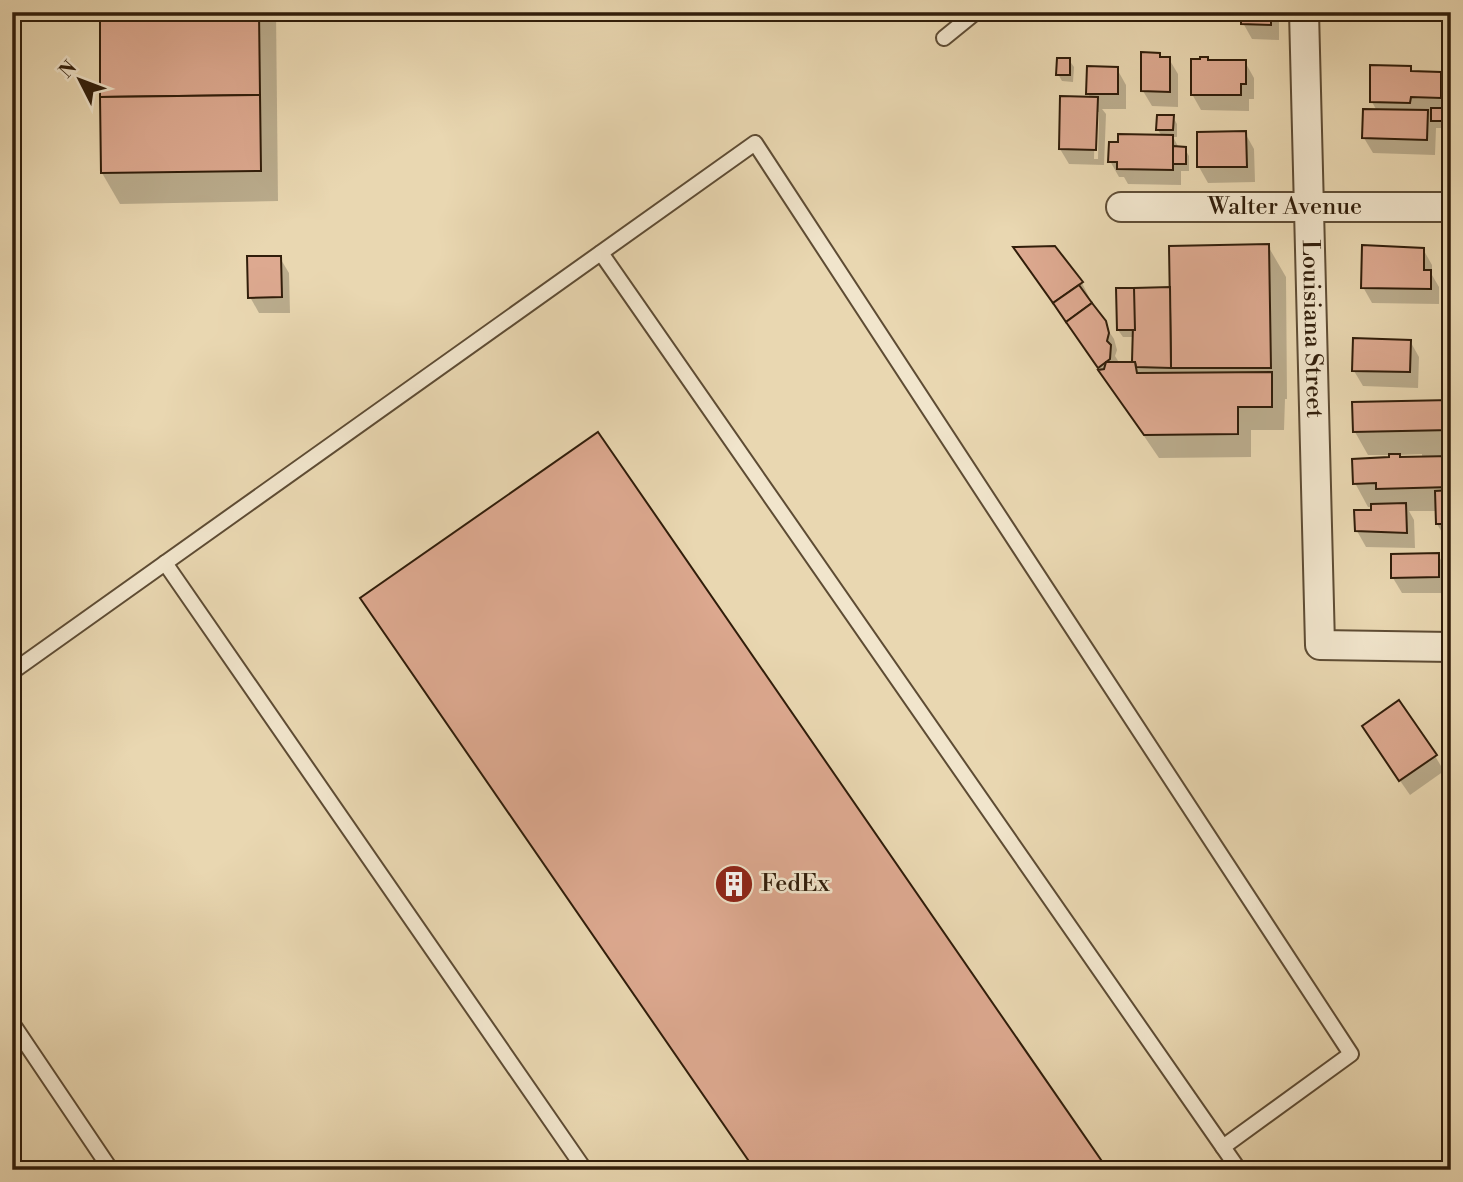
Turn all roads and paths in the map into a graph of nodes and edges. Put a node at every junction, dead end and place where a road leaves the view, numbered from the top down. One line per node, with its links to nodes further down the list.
1 (975, 12): 3 (lane)
2 (1304, 12): 6 (street, Louisiana Street)
3 (944, 38)
4 (1121, 207): 6 (street, Walter Avenue)
5 (1451, 207): 6 (street, Walter Avenue)
6 (1308, 208): 9 (street, Louisiana Street)
7 (601, 253): 8 (lane); 12 (lane); 12 (lane)
8 (165, 564): 10 (lane); 14 (lane)
9 (1451, 647)
10 (12, 672)
11 (12, 1023): 13 (lane)
12 (1223, 1147): 15 (lane)
13 (111, 1170)
14 (585, 1170)
15 (1239, 1170)

